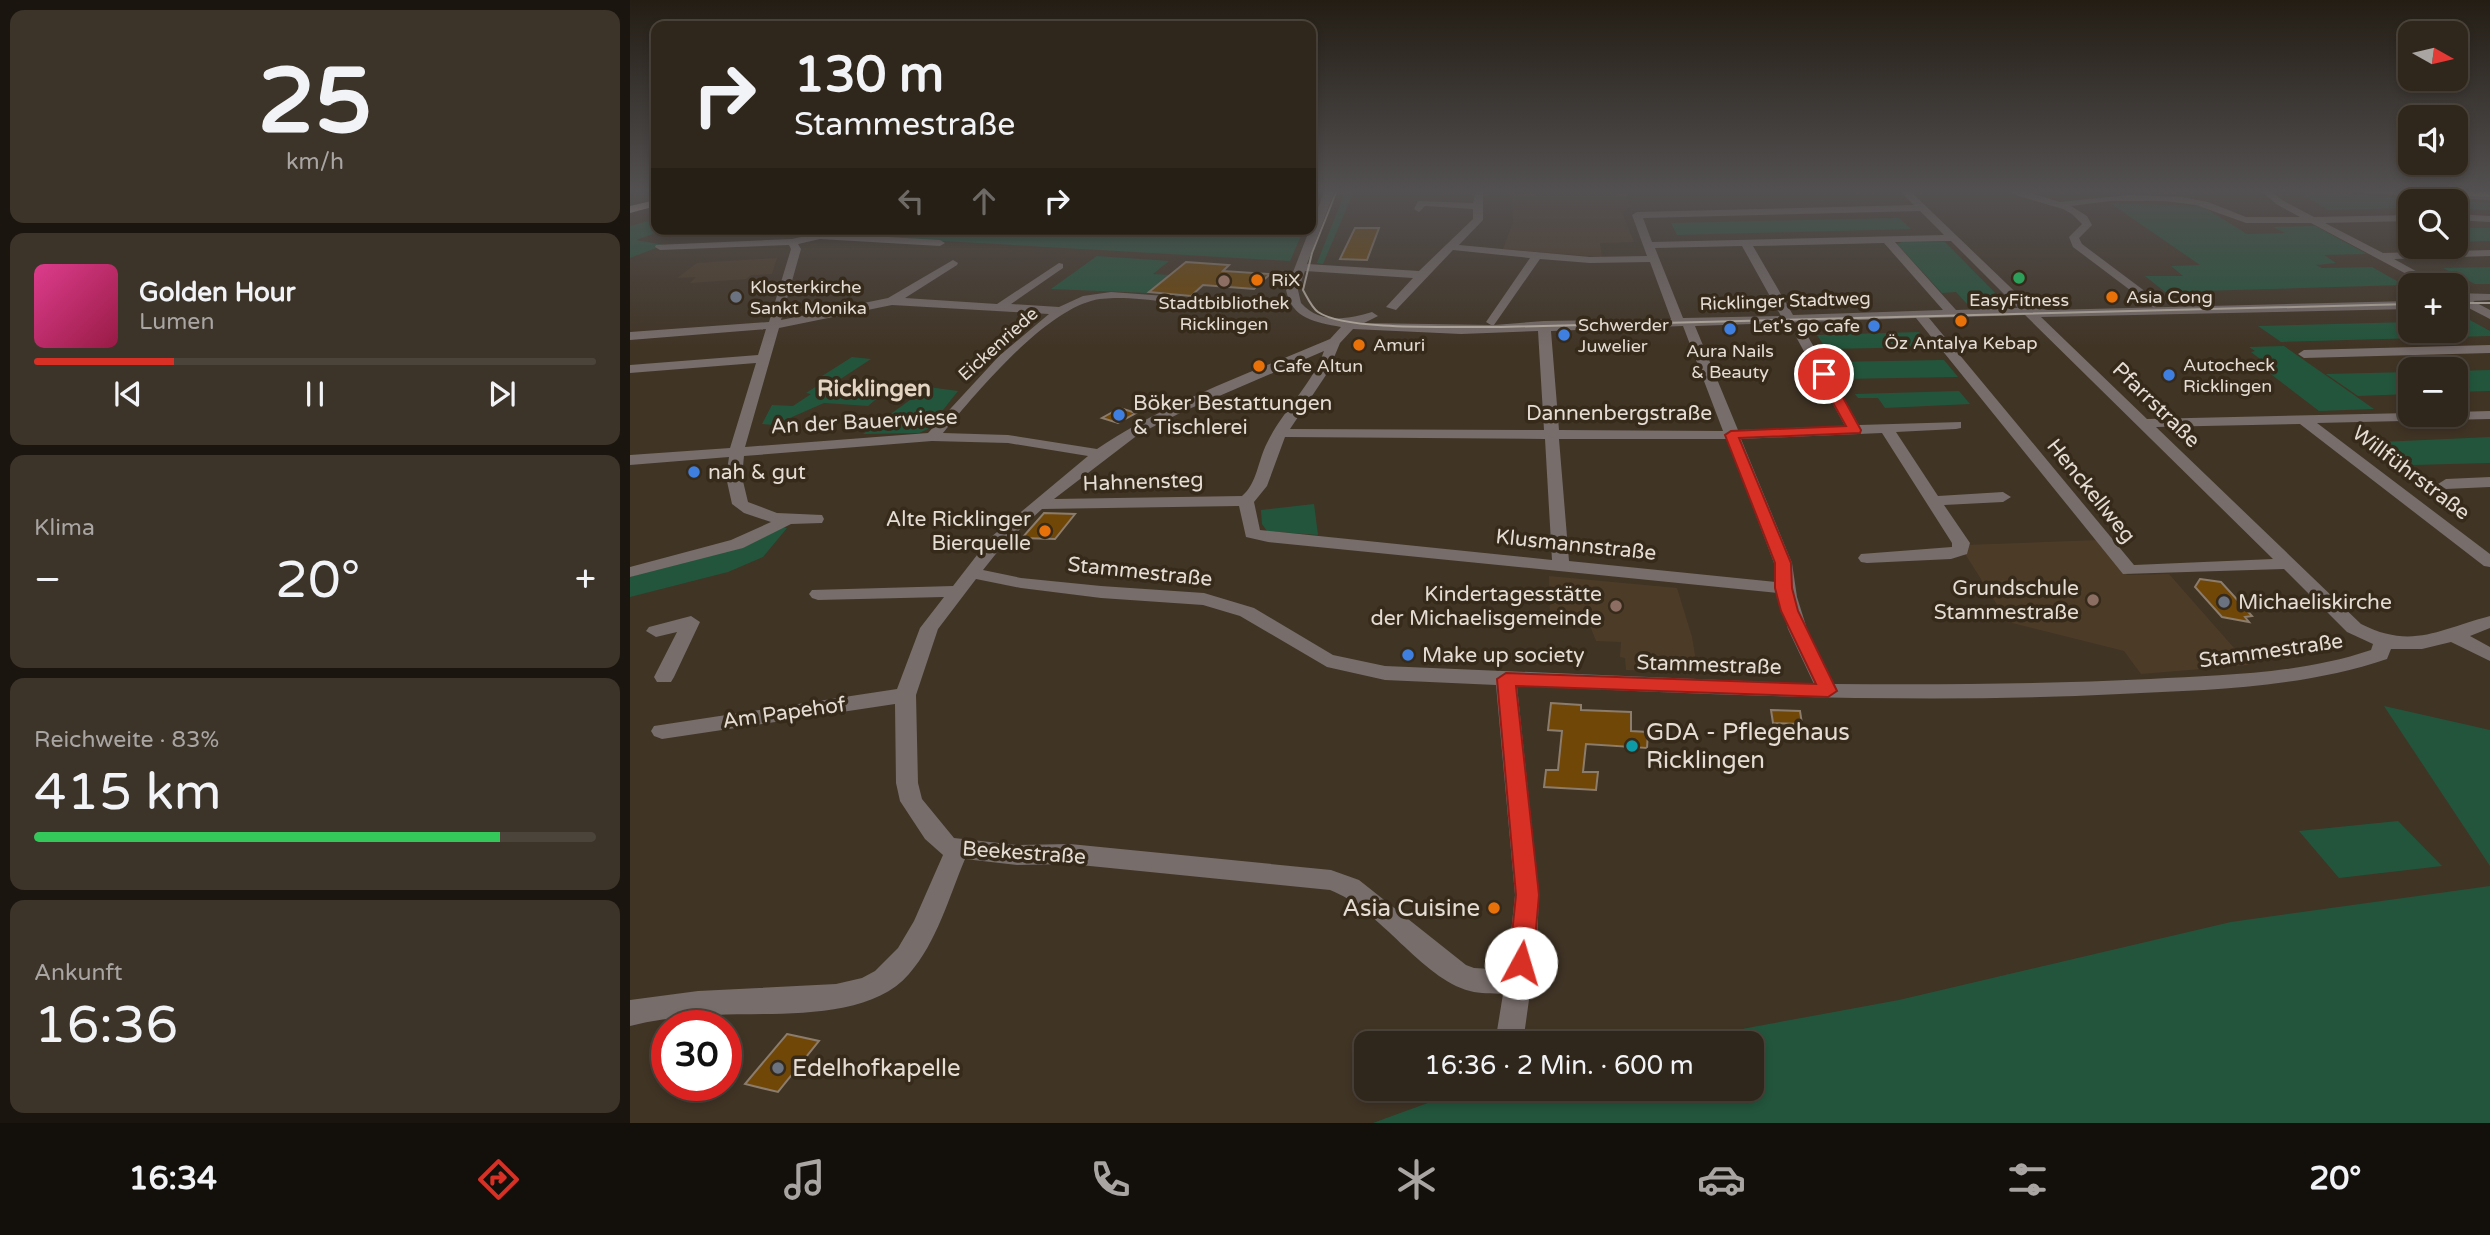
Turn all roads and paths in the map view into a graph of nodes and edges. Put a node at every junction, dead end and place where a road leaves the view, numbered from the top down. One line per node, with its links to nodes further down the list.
1 (781, 242): 14 (street)
2 (792, 242): 48 (street)
3 (930, 242): 11 (street)
4 (1309, 242): 22 (street)
5 (1456, 242): 15 (street)
6 (1774, 242): 12 (street)
7 (1889, 242): 40 (street)
8 (1958, 242): 38 (street, Pfarrstraße)
9 (2076, 242): 30 (street)
10 (2356, 242): 17 (street)
11 (940, 243)
12 (1746, 243): 13 (street); 44 (street)
13 (1649, 245): 19 (street)
14 (660, 247)
15 (1451, 247): 18 (street); 24 (street)
16 (2490, 253): 17 (street)
17 (2382, 256): 23 (street)
18 (1537, 257): 19 (street); 45 (street)
19 (1654, 259): 46 (street)
20 (953, 263): 28 (street)
21 (1059, 266): 36 (street)
22 (1299, 267): 24 (street); 37 (street)
23 (2413, 273)
24 (1422, 275): 34 (street)
25 (2490, 297): 27 (street)
26 (2398, 299): 30 (street, Ricklinger Stadtweg)
27 (2468, 300)
28 (892, 301): 36 (street); 48 (street)
29 (2468, 302): 35 (street)
30 (2154, 304): 38 (street, Ricklinger Stadtweg)
31 (2398, 305): 38 (street, Ricklinger Stadtweg)
32 (2468, 305): 43 (street)
33 (1209, 306): 39 (street)
34 (1392, 306)
35 (2490, 306)
36 (1000, 307): 39 (street)
37 (1300, 310): 41 (street); 47 (street)
38 (2027, 311): 40 (street, Ricklinger Stadtweg); 59 (street, Pfarrstraße)
39 (1062, 312): 66 (street, Eickenriede)
40 (1953, 314): 42 (street, Ricklinger Stadtweg)
41 (1332, 315): 47 (street); 47 (street)
42 (1920, 315): 44 (street, Ricklinger Stadtweg); 80 (street, Henckellweg)
43 (2490, 315)
44 (1789, 319): 46 (street, Ricklinger Stadtweg)
45 (1492, 322): 47 (street, Ricklinger Stadtweg); 49 (street, Ricklinger Stadtweg)
46 (1682, 322): 49 (street, Ricklinger Stadtweg); 65 (street)
47 (1362, 323): 49 (street, Ricklinger Stadtweg); 52 (street, Beekestraße)
48 (774, 325): 51 (street); 55 (street)
49 (1544, 325): 64 (street)
50 (1801, 335): 62 (street)
51 (630, 336)
52 (1334, 342): 63 (street); 68 (street, Beekestraße)
53 (2490, 349): 54 (street)
54 (2304, 354)
55 (763, 359): 56 (street); 67 (street)
56 (630, 369)
57 (2490, 415): 58 (street)
58 (2305, 421): 59 (street); 79 (street, Willführstraße)
59 (2145, 423): 80 (street, Pfarrstraße)
60 (1956, 425): 61 (street, Dannenbergstraße)
61 (1886, 428): 62 (street, Dannenbergstraße); 74 (street)
62 (1855, 430): 65 (street, Dannenbergstraße)
63 (1281, 433): 64 (street, Dannenbergstraße); 73 (street)
64 (1551, 434): 65 (street, Dannenbergstraße); 81 (street)
65 (1731, 435): 84 (street)
66 (932, 437): 67 (street, An der Bauerwiese); 68 (street, An der Bauerwiese)
67 (737, 450): 69 (street, An der Bauerwiese); 77 (street)
68 (1100, 454): 75 (street, Beekestraße)
69 (630, 460)
70 (2490, 482): 71 (street)
71 (2446, 484)
72 (2003, 497): 74 (street)
73 (1246, 500): 75 (street, Hahnensteg); 81 (street, Klusmannstraße)
74 (1934, 501): 78 (street)
75 (1041, 504): 83 (street, Beekestraße)
76 (816, 519): 77 (street)
77 (785, 520): 82 (street)
78 (1867, 558)
79 (2490, 562)
80 (2288, 564): 90 (street, Pfarrstraße)
81 (1561, 566): 84 (street, Klusmannstraße)
82 (630, 572)
83 (971, 573): 85 (street, Beekestraße); 93 (street, Stammestraße)
84 (1784, 588): 94 (street)
85 (956, 591): 86 (street); 95 (street, Beekestraße)
86 (818, 594)
87 (2490, 622): 89 (street)
88 (656, 631): 92 (street)
89 (2452, 634): 90 (street); 91 (street)
90 (2383, 643): 94 (street, Stammestraße)
91 (2490, 655)
92 (664, 677)
93 (1506, 679): 94 (street, Stammestraße); 98 (street)
94 (1828, 691)
95 (906, 695): 96 (street, Am Papehof); 97 (street, Beekestraße)
96 (662, 731)
97 (957, 849): 98 (street, Beekestraße); 99 (street)
98 (1518, 983): 100 (street)
99 (630, 1013)
100 (1511, 1031)

